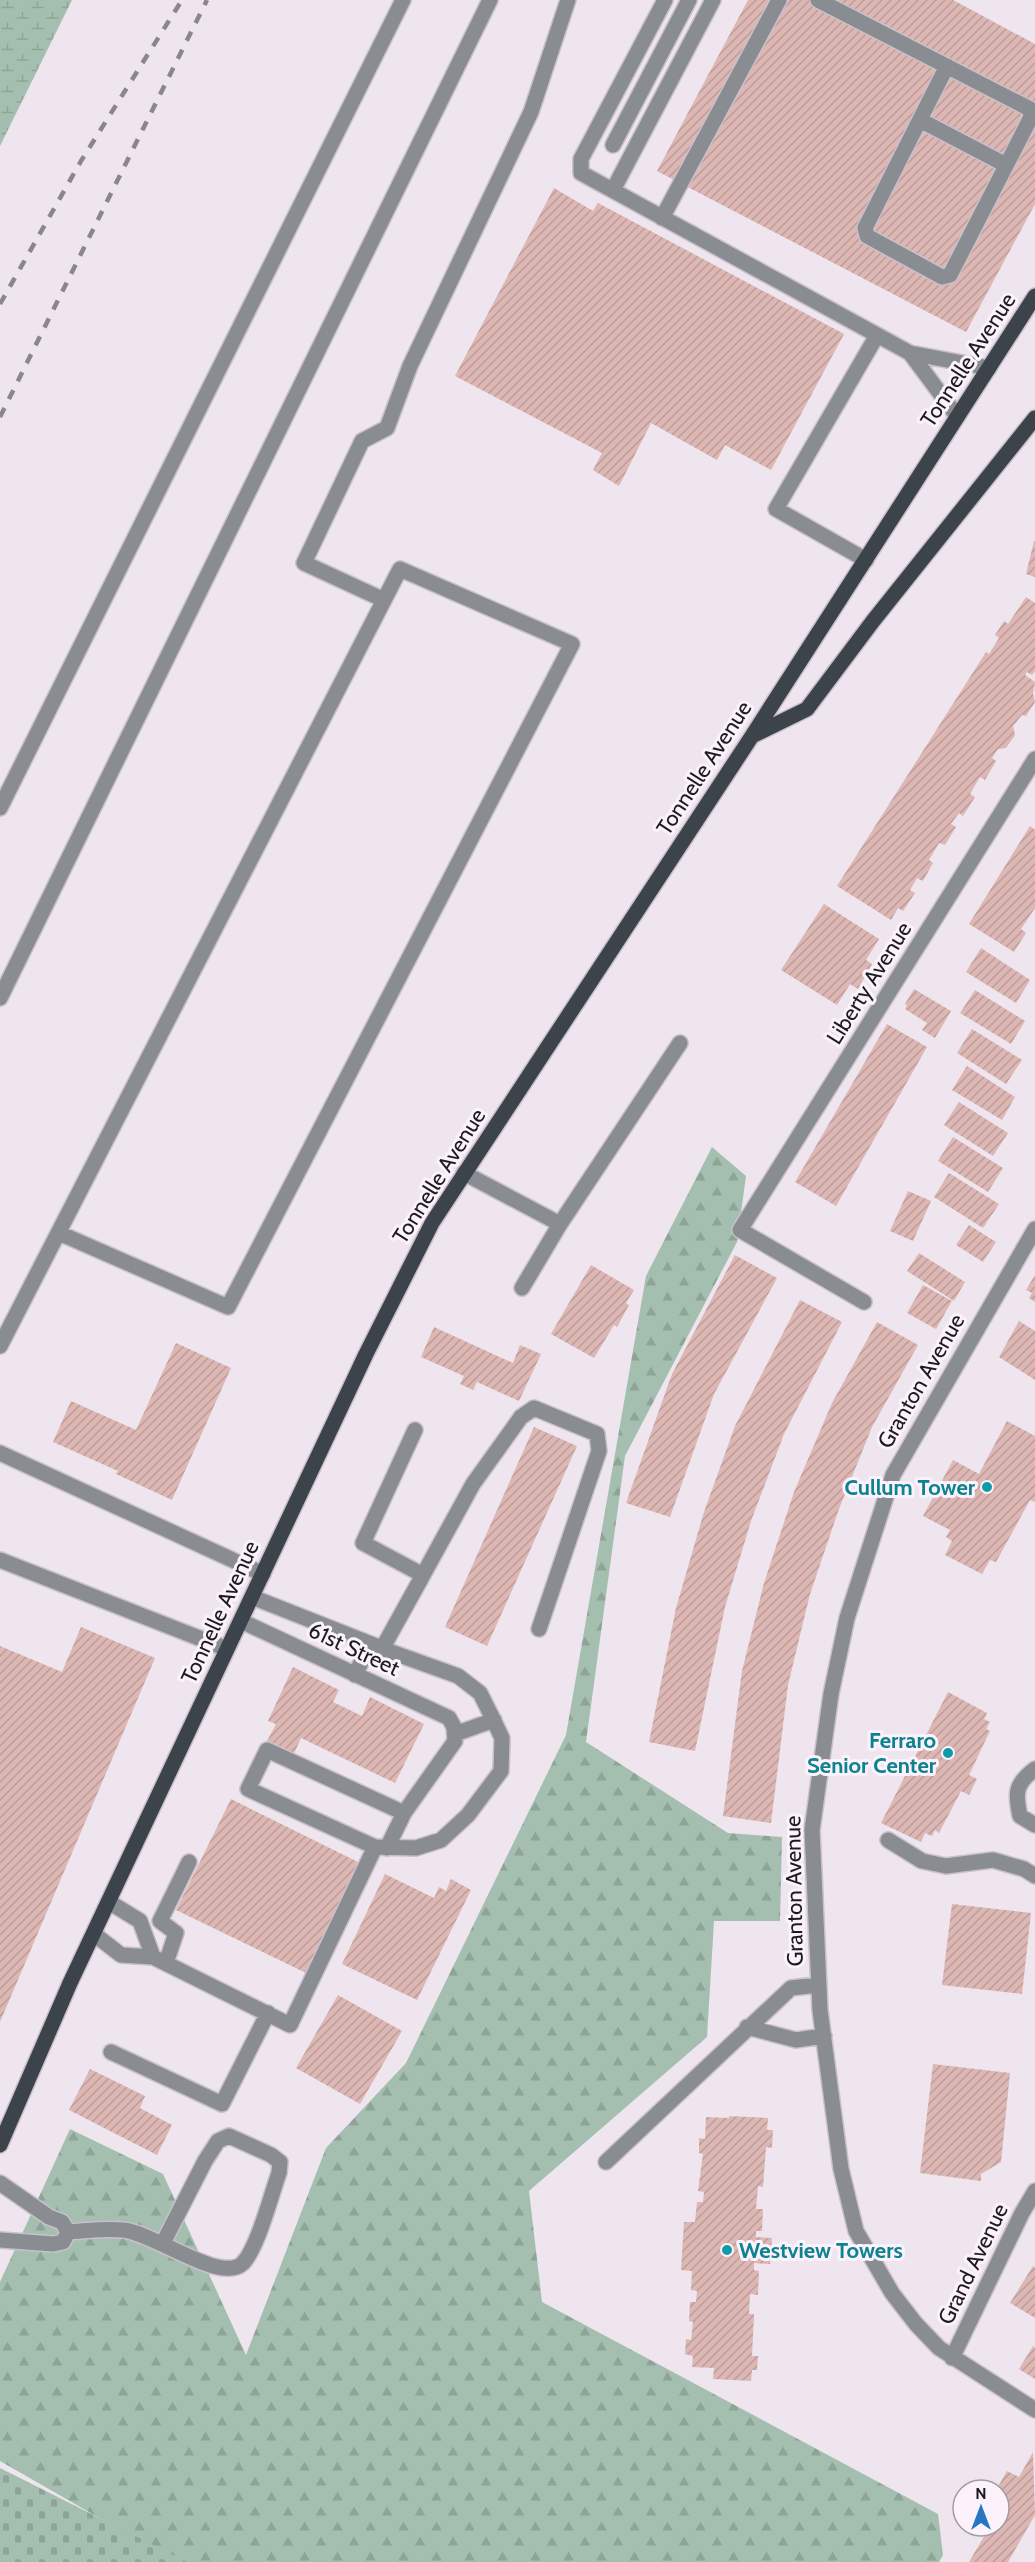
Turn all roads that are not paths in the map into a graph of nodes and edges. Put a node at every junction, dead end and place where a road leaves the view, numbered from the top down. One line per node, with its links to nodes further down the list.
1 (404, 0): 25 (street)
2 (490, 0): 26 (street)
3 (568, 0): 22 (street)
4 (665, 0): 13 (street)
5 (689, 0): 11 (street)
6 (713, 0): 13 (street)
7 (778, 0): 14 (street)
8 (818, 0): 9 (street)
9 (947, 66): 10 (street); 12 (street)
10 (920, 120): 12 (street); 12 (street)
11 (613, 145)
12 (1006, 165)
13 (613, 190): 14 (street)
14 (662, 218): 16 (street)
15 (1035, 296): 18 (main road, Tonnelle Avenue)
16 (876, 337): 17 (street); 21 (street)
17 (910, 353): 18 (street); 19 (street)
18 (989, 368): 19 (main road, Tonnelle Avenue)
19 (957, 417): 21 (main road, Tonnelle Avenue)
20 (1035, 418): 23 (main road)
21 (866, 561): 23 (main road, Tonnelle Avenue)
22 (384, 600): 31 (street); 31 (street)
23 (752, 736): 28 (main road, Tonnelle Avenue)
24 (1035, 759): 33 (street, Liberty Avenue)
25 (0, 808)
26 (0, 998)
27 (680, 1043): 29 (street)
28 (464, 1173): 29 (street); 38 (main road, Tonnelle Avenue)
29 (560, 1224): 32 (street)
30 (1035, 1229): 58 (street, Granton Avenue)
31 (59, 1233): 34 (street)
32 (522, 1288)
33 (864, 1302)
34 (0, 1346)
35 (415, 1430): 39 (street)
36 (0, 1453): 38 (street)
37 (0, 1560): 44 (street)
38 (263, 1574): 40 (main road, Tonnelle Avenue)
39 (423, 1575): 42 (street); 43 (street)
40 (252, 1597): 41 (main road, Tonnelle Avenue); 43 (street)
41 (241, 1621): 44 (main road, Tonnelle Avenue); 45 (street, 61st Street)
42 (539, 1629)
43 (376, 1646): 45 (street); 46 (street)
44 (227, 1649): 55 (main road, Tonnelle Avenue)
45 (355, 1675): 47 (street, 61st Street)
46 (494, 1720): 47 (street); 52 (street)
47 (455, 1734): 49 (street)
48 (1035, 1769): 50 (street)
49 (404, 1813): 52 (street); 52 (street)
50 (1035, 1825)
51 (888, 1840): 54 (street)
52 (381, 1847): 59 (street)
53 (189, 1862): 57 (street)
54 (1035, 1876)
55 (109, 1902): 56 (main road, Tonnelle Avenue); 57 (street)
56 (94, 1934): 57 (street); 63 (main road, Tonnelle Avenue)
57 (160, 1960): 59 (street)
58 (818, 1985): 60 (street); 61 (street, Granton Avenue)
59 (268, 2013): 62 (street)
60 (747, 2027): 61 (street); 64 (street)
61 (824, 2036): 70 (street, Granton Avenue)
62 (111, 2052)
63 (0, 2145)
64 (606, 2162)
65 (0, 2183): 67 (street)
66 (1035, 2190): 70 (street, Grand Avenue)
67 (68, 2232): 68 (street); 69 (street)
68 (0, 2240)
69 (163, 2243): 69 (street)
70 (952, 2358): 71 (street, Granton Avenue)
71 (1035, 2410)

